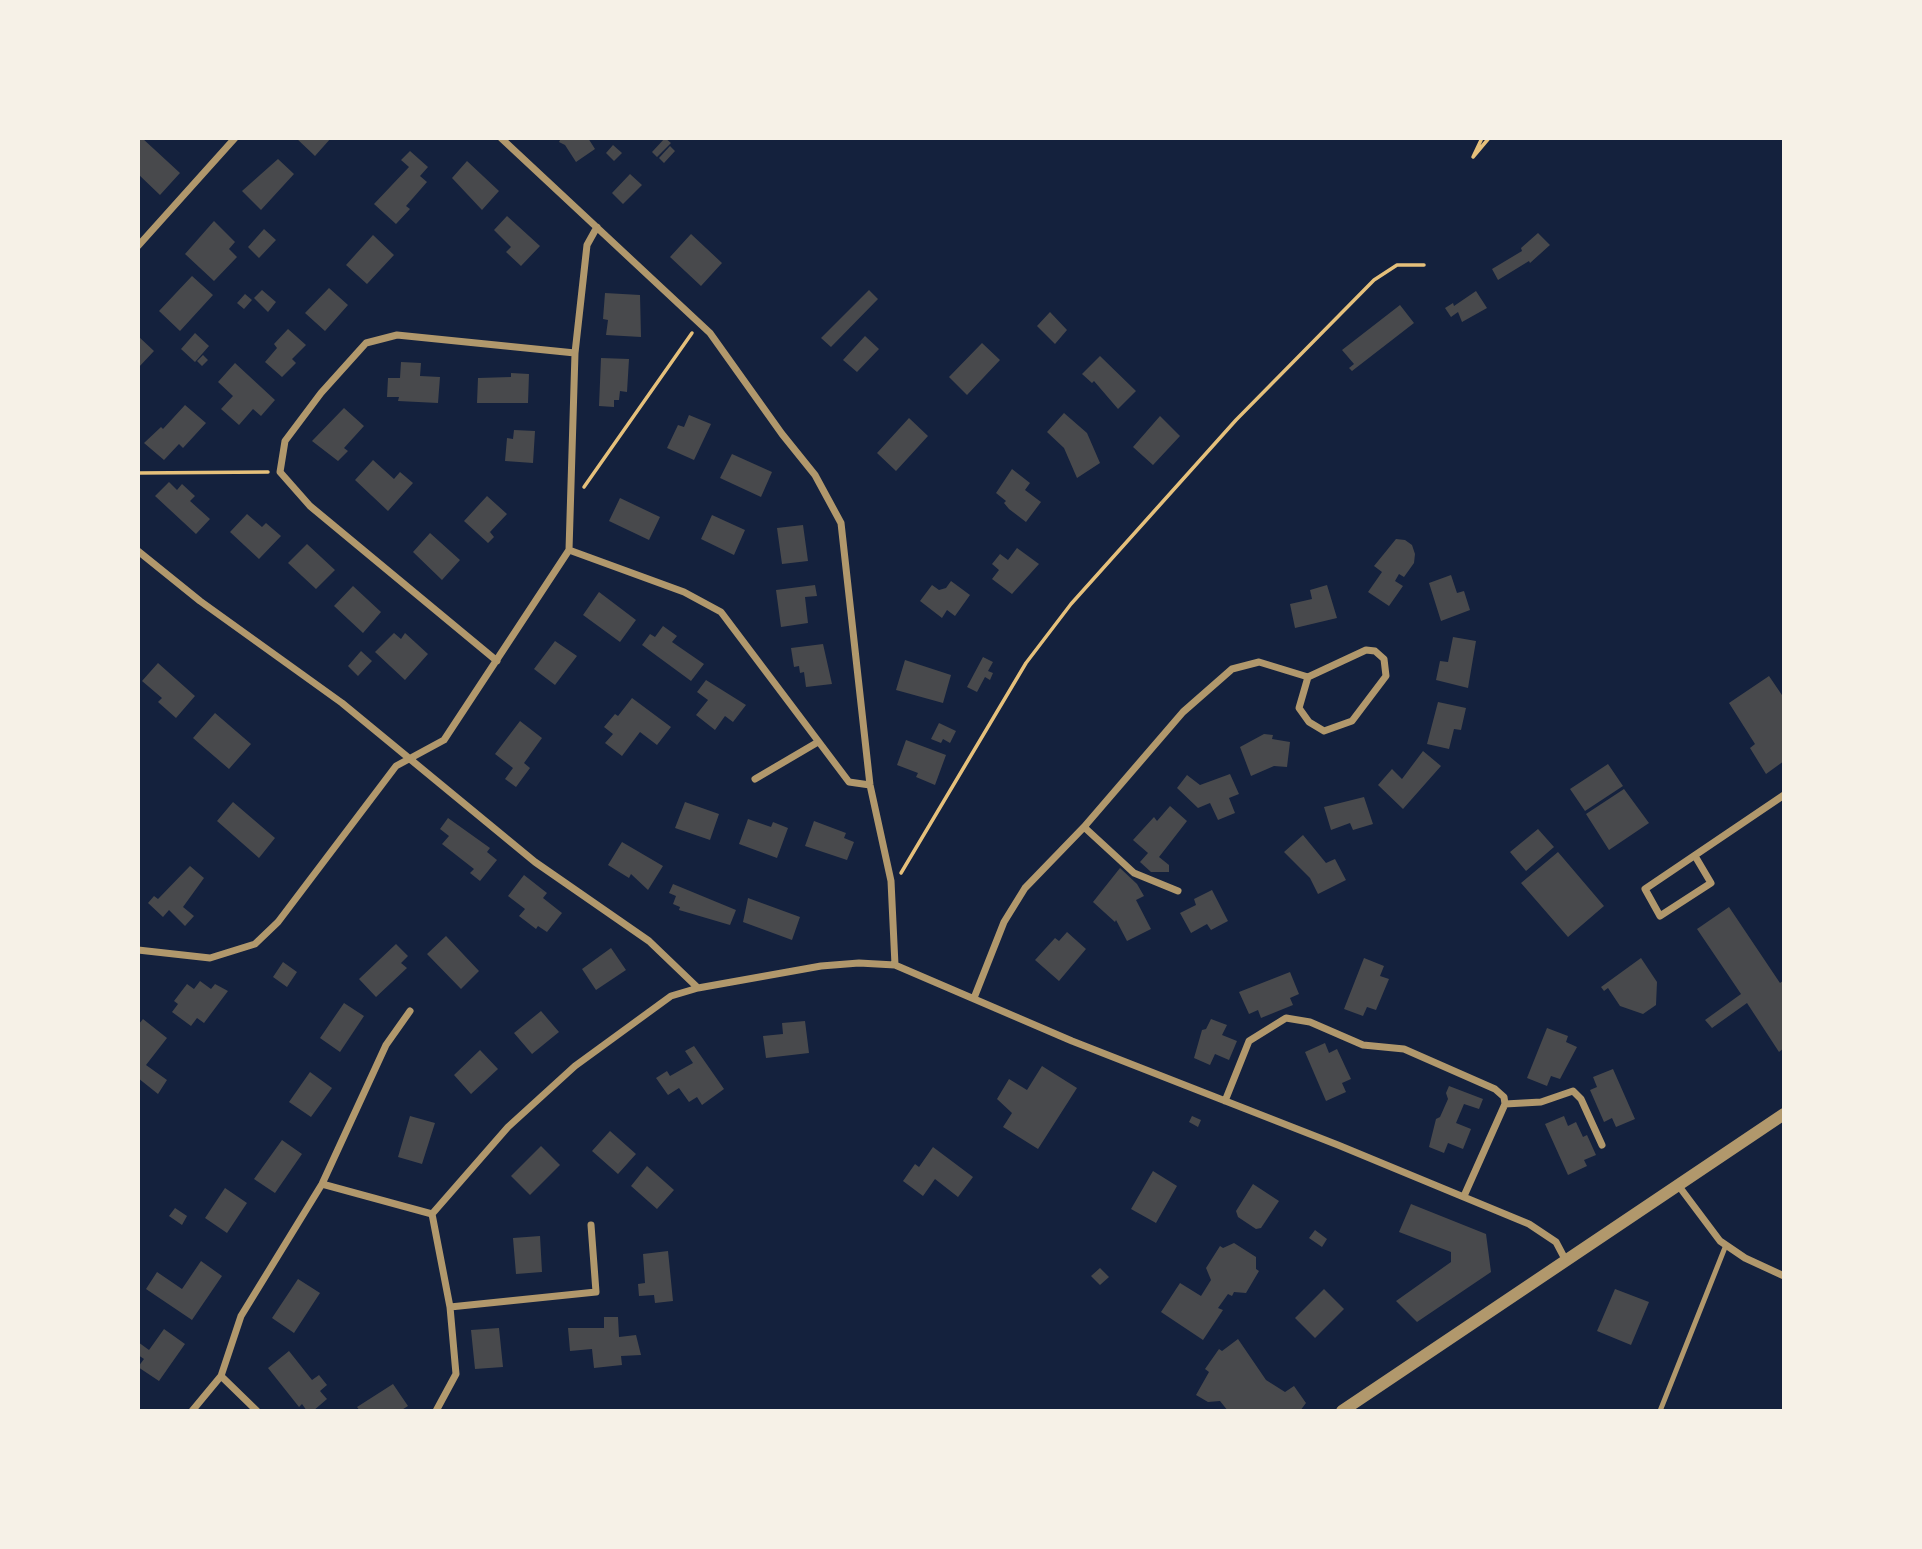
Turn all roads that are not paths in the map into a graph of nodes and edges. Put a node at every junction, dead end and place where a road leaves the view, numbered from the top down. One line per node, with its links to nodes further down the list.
1 (235, 138): 4 (street)
2 (501, 138): 3 (street)
3 (597, 228): 5 (street); 13 (street)
4 (138, 246)
5 (575, 353): 6 (street); 8 (street)
6 (569, 550): 8 (street); 10 (street)
7 (138, 551): 11 (street)
8 (497, 661): 11 (street)
9 (1308, 677): 9 (street); 15 (street)
10 (818, 742): 12 (street); 13 (street)
11 (408, 761): 18 (street); 20 (street)
12 (755, 779)
13 (870, 785): 19 (street)
14 (1784, 795): 16 (street)
15 (1084, 827): 17 (street); 21 (street)
16 (1695, 856): 16 (street)
17 (1178, 891)
18 (138, 950)
19 (895, 965): 20 (street); 21 (street)
20 (698, 988): 30 (street)
21 (974, 999): 23 (street)
22 (410, 1011): 27 (street)
23 (1225, 1101): 24 (street); 29 (street)
24 (1505, 1104): 26 (street); 29 (street)
25 (1784, 1114): 28 (street)
26 (1602, 1144)
27 (322, 1184): 30 (street); 36 (street)
28 (1678, 1185): 32 (street); 33 (street)
29 (1464, 1196): 33 (street)
30 (432, 1214): 35 (street)
31 (591, 1225): 35 (street)
32 (1726, 1245): 34 (street); 41 (lane)
33 (1565, 1259): 40 (street)
34 (1784, 1276)
35 (450, 1307): 39 (street)
36 (221, 1376): 37 (street); 38 (street)
37 (192, 1411)
38 (257, 1411)
39 (436, 1411)
40 (1342, 1411)
41 (1660, 1411)

